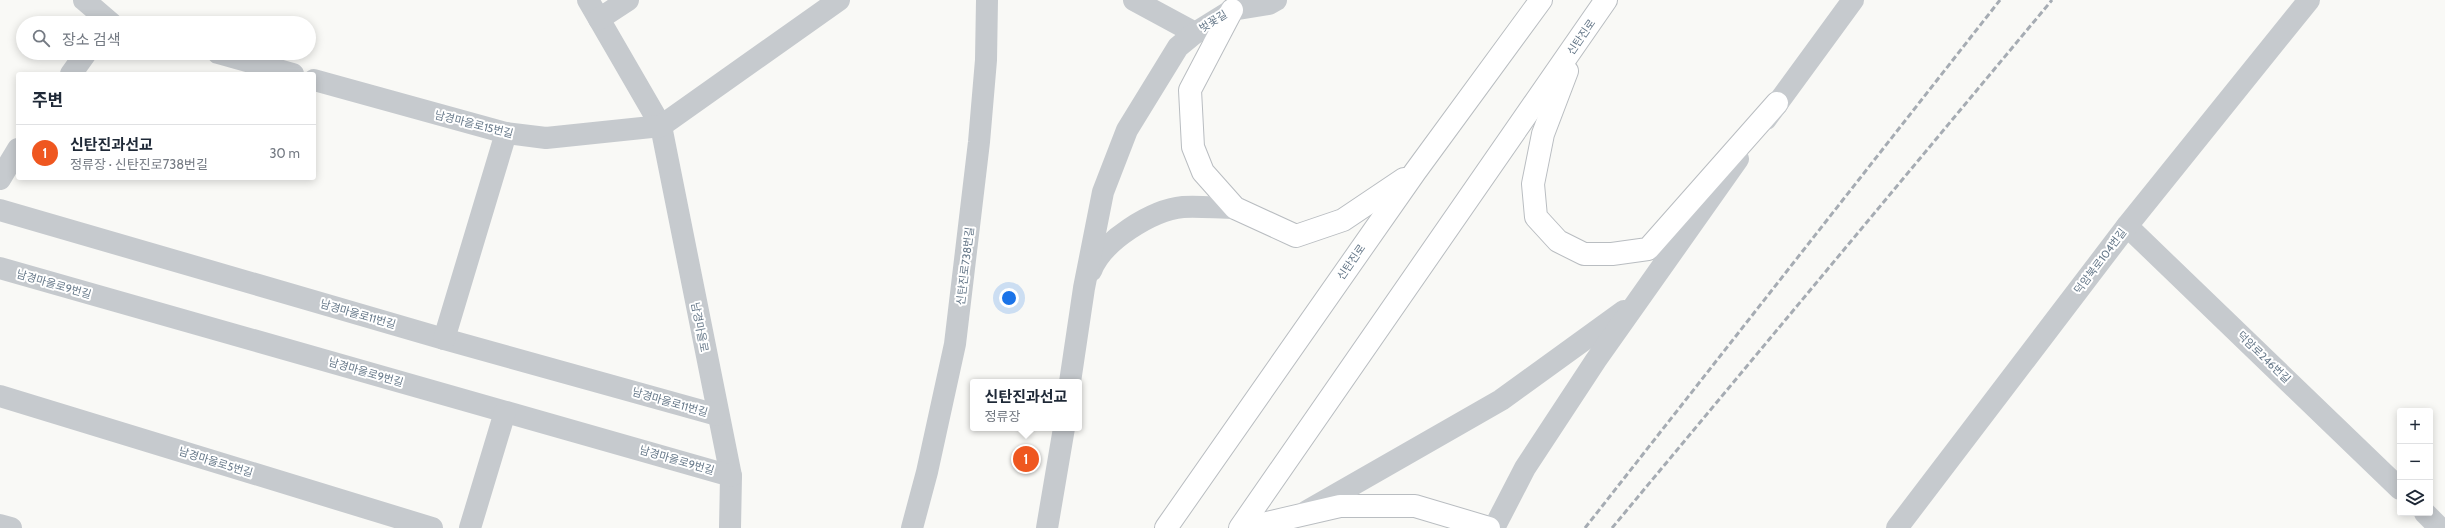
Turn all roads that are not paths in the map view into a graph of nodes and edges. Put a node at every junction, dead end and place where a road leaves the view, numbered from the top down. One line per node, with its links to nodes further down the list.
1 (84, 0): 13 (street)
2 (588, 0): 14 (street, 남경마을로)
3 (628, 0): 14 (street)
4 (839, 0): 23 (street)
5 (987, 0): 50 (street, 신탄진로738번길)
6 (1134, 0): 15 (street)
7 (1276, 0): 12 (street, 벚꽃길)
8 (1541, 0): 26 (main road, 신탄진로)
9 (1606, 0): 16 (main road, 신탄진로)
10 (1853, 0): 22 (street)
11 (2309, 0): 30 (street, 덕암북로104번길)
12 (1230, 5): 15 (street, 벚꽃길); 28 (main road)
13 (101, 16)
14 (599, 19): 23 (street, 남경마을로)
15 (1195, 33): 32 (street, 벚꽃길)
16 (1579, 39): 22 (main road); 53 (main road, 신탄진로)
17 (81, 60): 19 (street)
18 (243, 60): 20 (street)
19 (72, 72)
20 (286, 72)
21 (316, 81): 24 (street, 남경마을로15번길)
22 (1777, 103): 33 (street)
23 (661, 126): 24 (street, 남경마을로15번길); 38 (street, 남경마을로)
24 (506, 134): 34 (street)
25 (16, 152): 27 (street)
26 (1415, 172): 28 (main road); 52 (main road, 신탄진로)
27 (0, 179)
28 (1236, 208): 32 (street)
29 (0, 210): 34 (street, 남경마을로11번길)
30 (2127, 226): 41 (street, 덕암로246번길); 57 (street, 덕암북로104번길)
31 (0, 268): 37 (street, 남경마을로9번길)
32 (1084, 288): 35 (street)
33 (1639, 299): 42 (street); 56 (street)
34 (444, 339): 38 (street, 남경마을로11번길)
35 (1070, 379)
36 (0, 396): 47 (street, 남경마을로5번길)
37 (505, 412): 40 (street, 남경마을로9번길); 48 (street)
38 (717, 415): 40 (street, 남경마을로)
39 (1063, 431): 51 (street)
40 (731, 476): 49 (street, 남경마을로)
41 (2397, 486)
42 (1299, 516): 54 (main road); 55 (main road)
43 (2428, 516): 58 (street)
44 (0, 525): 46 (street)
45 (2445, 525): 58 (street)
46 (11, 528)
47 (432, 528)
48 (470, 528)
49 (730, 528)
50 (912, 528)
51 (1047, 528)
52 (1166, 528)
53 (1240, 528)
54 (1245, 528)
55 (1489, 528)
56 (1494, 528)
57 (1897, 528)
58 (2442, 528)

